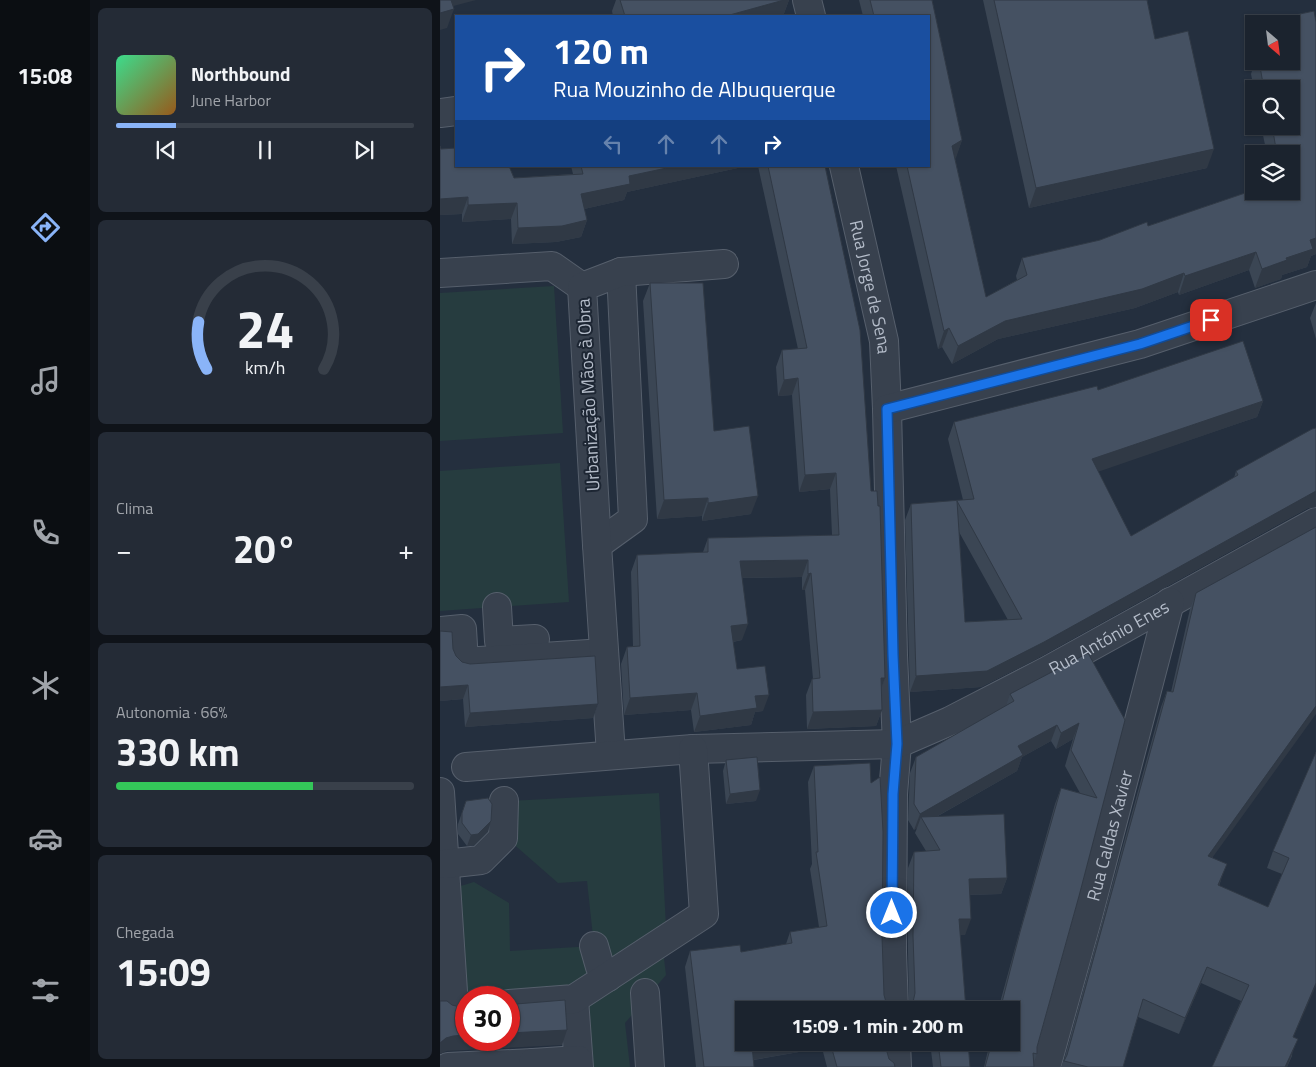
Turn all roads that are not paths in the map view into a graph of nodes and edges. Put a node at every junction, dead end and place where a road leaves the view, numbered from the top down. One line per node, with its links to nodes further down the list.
1 (808, 0): 2 (street)
2 (811, 15)
3 (455, 111): 4 (street)
4 (440, 112)
5 (844, 167): 11 (street, Rua Jorge de Sena)
6 (724, 264): 7 (street, Urbanização Mãos à Obra)
7 (621, 272): 10 (street, Urbanização Mãos à Obra); 13 (street)
8 (440, 273): 10 (street)
9 (1316, 285): 11 (street)
10 (582, 287): 13 (street, Urbanização Mãos à Obra)
11 (887, 409): 20 (street, Rua Jorge de Sena)
12 (1316, 522): 14 (street, Rua António Enes)
13 (597, 545): 18 (street, Urbanização Mãos à Obra)
14 (1170, 602): 20 (street, Rua António Enes); 41 (street, Rua Caldas Xavier)
15 (497, 607): 17 (street)
16 (451, 638): 17 (street); 19 (street)
17 (499, 641): 19 (street)
18 (604, 653): 19 (street); 22 (street, Urbanização Mãos à Obra)
19 (548, 657)
20 (897, 744): 21 (street); 31 (street, Rua Jorge de Sena)
21 (693, 749): 22 (street); 28 (street)
22 (611, 754): 23 (street)
23 (466, 767)
24 (440, 792): 26 (street)
25 (504, 801): 26 (street)
26 (445, 864): 33 (street)
27 (594, 946): 28 (street)
28 (608, 977): 30 (street)
29 (645, 993): 39 (street)
30 (574, 999): 32 (street); 35 (street)
31 (894, 1001)
32 (520, 1003)
33 (453, 1007)
34 (896, 1051): 40 (street)
35 (579, 1063): 36 (street)
36 (533, 1065): 37 (street)
37 (490, 1066): 38 (street)
38 (448, 1067)
39 (650, 1067)
40 (897, 1067)
41 (1046, 1067)

